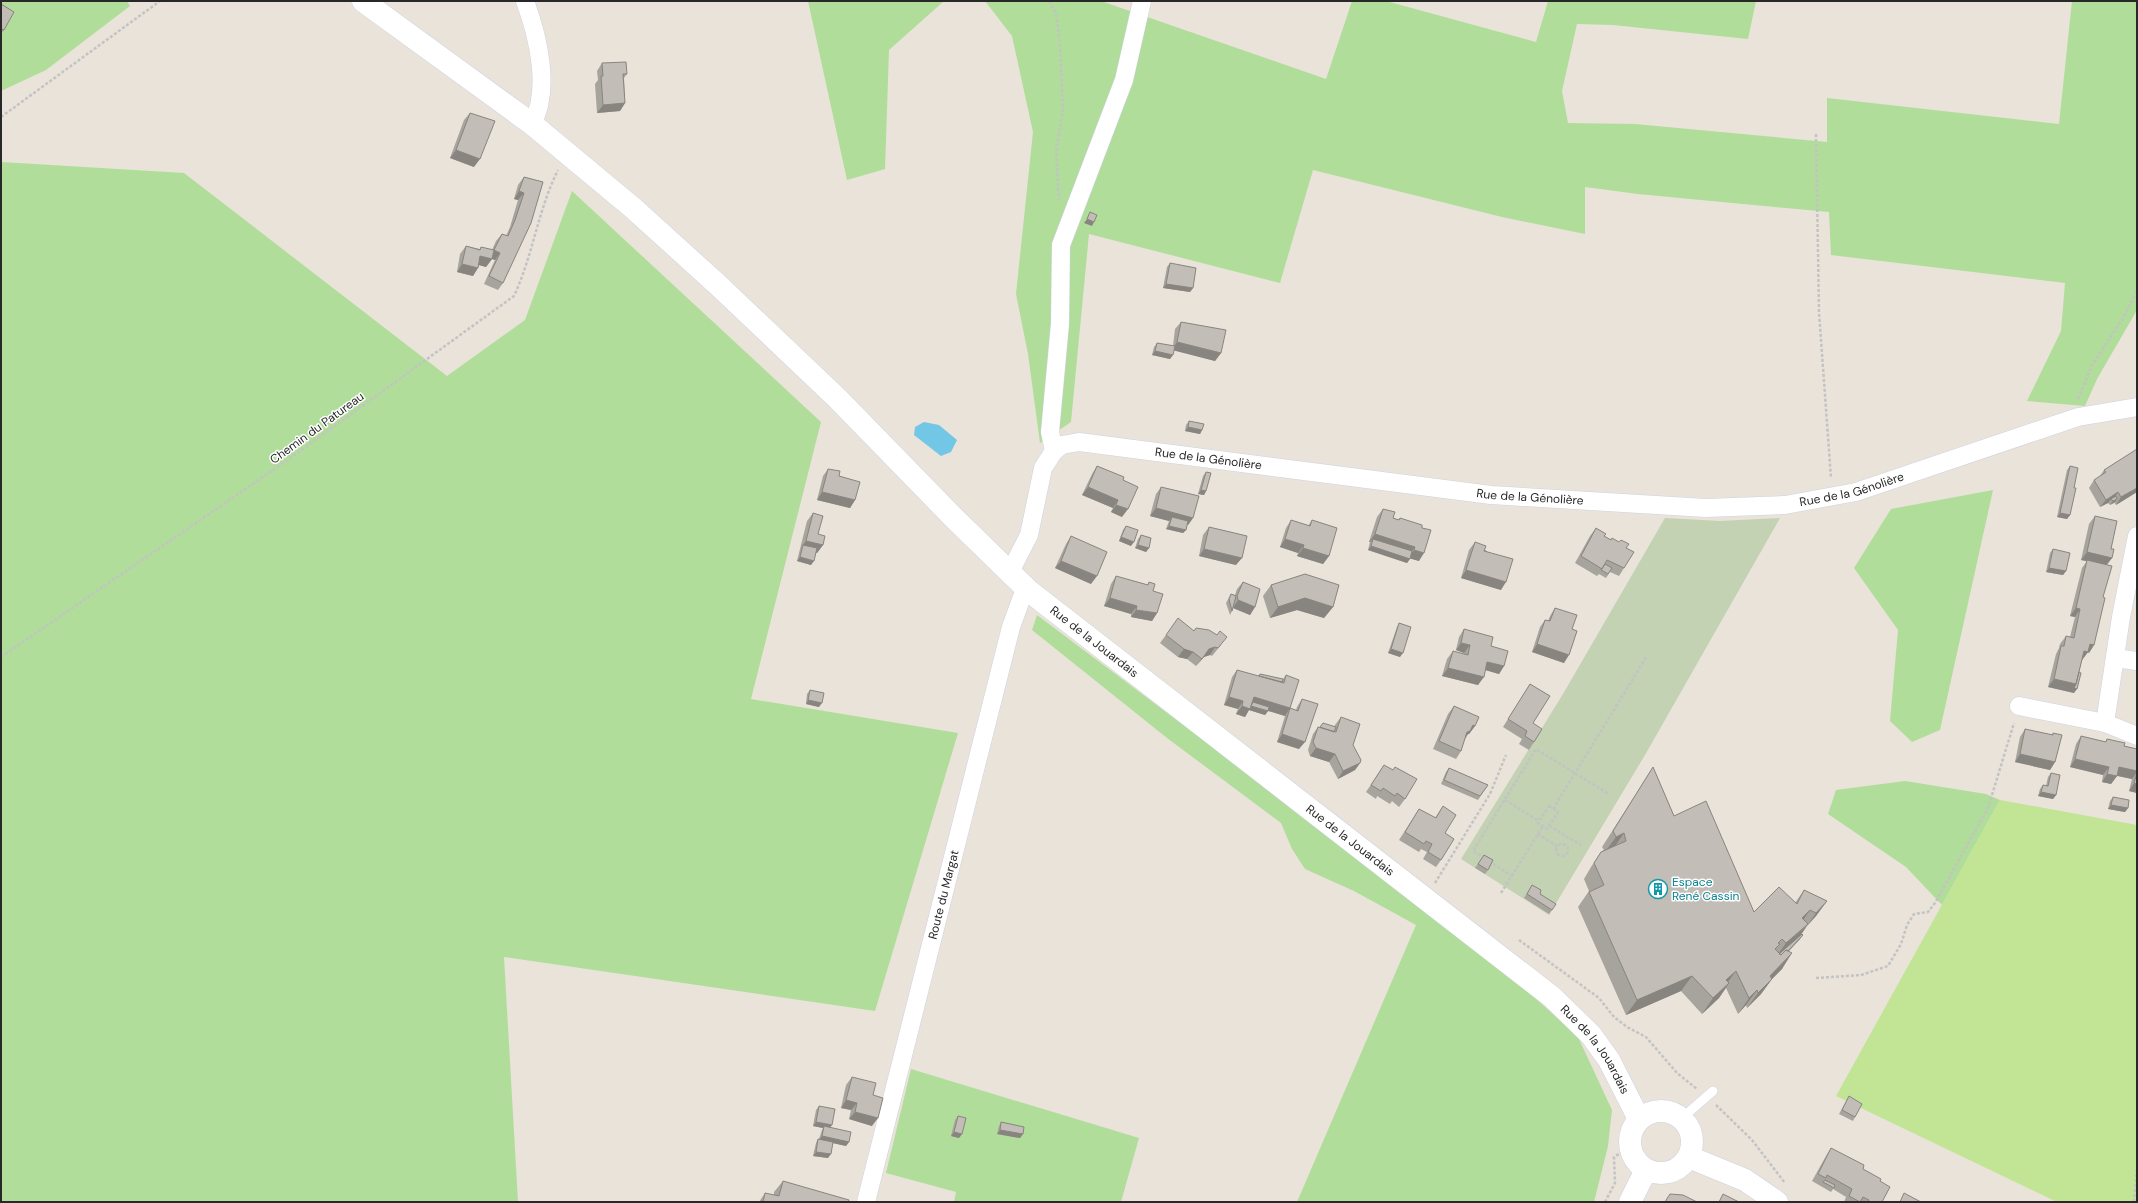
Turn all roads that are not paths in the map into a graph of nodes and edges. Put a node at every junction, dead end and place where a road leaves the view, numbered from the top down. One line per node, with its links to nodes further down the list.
1 (363, 1): 4 (main road, Rue de la Jouardais)
2 (525, 1): 4 (street)
3 (1142, 1): 6 (street)
4 (532, 124): 8 (main road, Rue de la Jouardais)
5 (2134, 408): 6 (street, Rue de la Génolière)
6 (1054, 451): 8 (street)
7 (2137, 536): 10 (street)
8 (1010, 572): 9 (main road, Rue de la Jouardais)
9 (1029, 591): 17 (main road, Rue de la Jouardais); 21 (street, Route du Margat)
10 (2115, 658): 11 (street); 13 (street)
11 (2137, 661)
12 (2019, 706): 13 (street)
13 (2105, 723): 14 (street)
14 (2137, 736)
15 (1709, 1094): 16 (lane)
16 (1682, 1118): 17 (main road); 18 (main road)
17 (1639, 1119): 19 (main road)
18 (1689, 1157): 19 (main road); 20 (main road)
19 (1646, 1170): 22 (main road)
20 (1781, 1194)
21 (866, 1202)
22 (1630, 1202)

